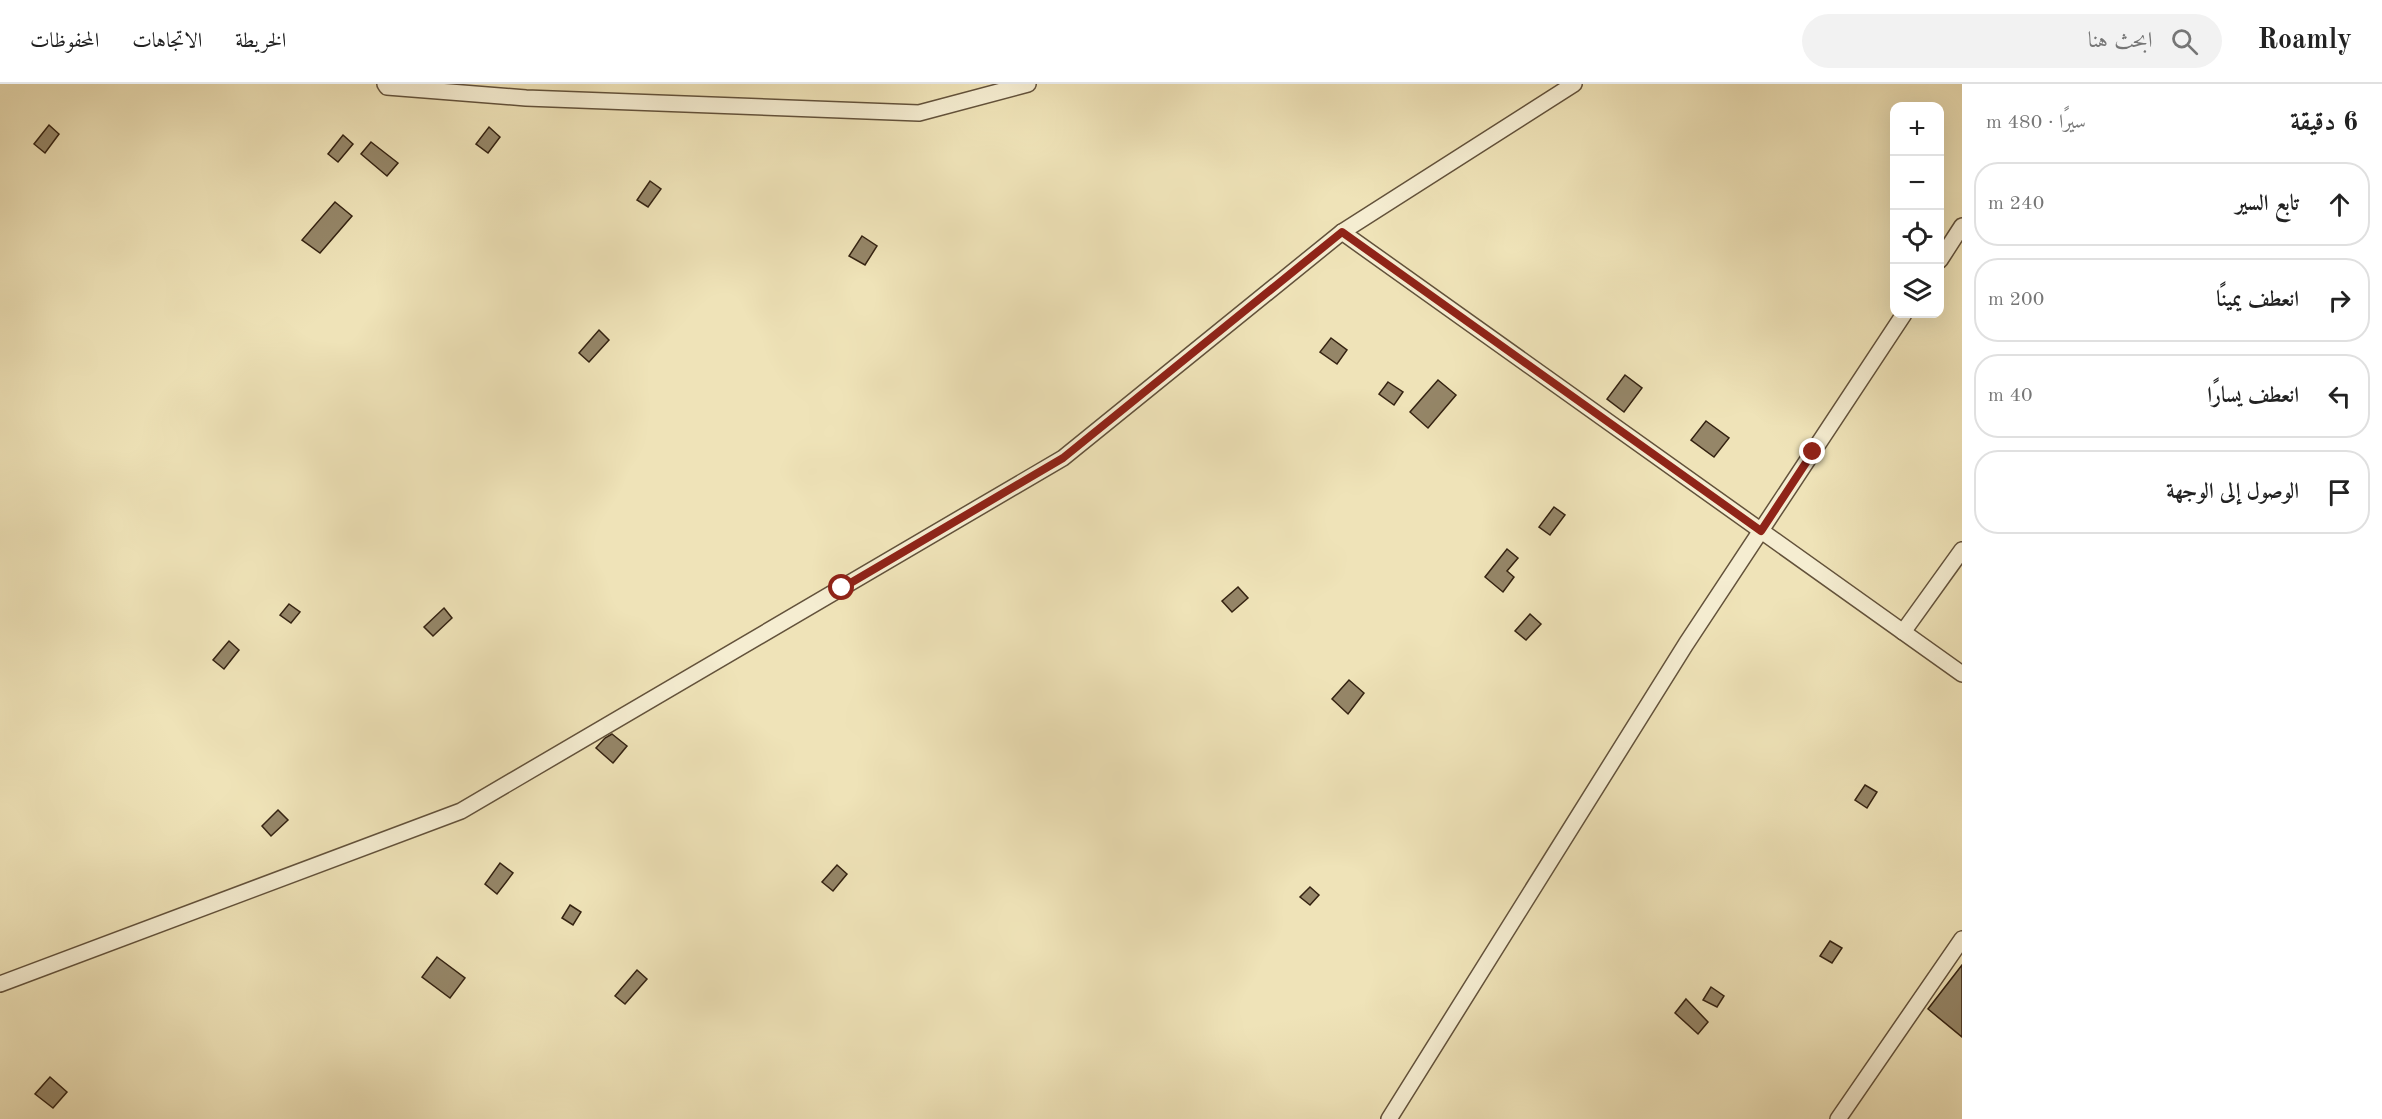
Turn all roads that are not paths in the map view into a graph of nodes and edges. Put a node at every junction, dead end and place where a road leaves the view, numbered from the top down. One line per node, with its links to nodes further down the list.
1 (385, 84): 2 (street)
2 (1028, 84)
3 (1574, 84): 5 (street)
4 (1962, 226): 6 (street)
5 (1342, 232): 8 (street); 13 (street)
6 (1944, 254)
7 (1901, 318): 8 (street)
8 (1761, 531): 10 (street); 14 (street)
9 (1962, 550): 10 (street)
10 (1903, 632): 11 (street)
11 (1962, 674)
12 (1962, 939): 15 (street)
13 (0, 984)
14 (1389, 1119)
15 (1838, 1119)

